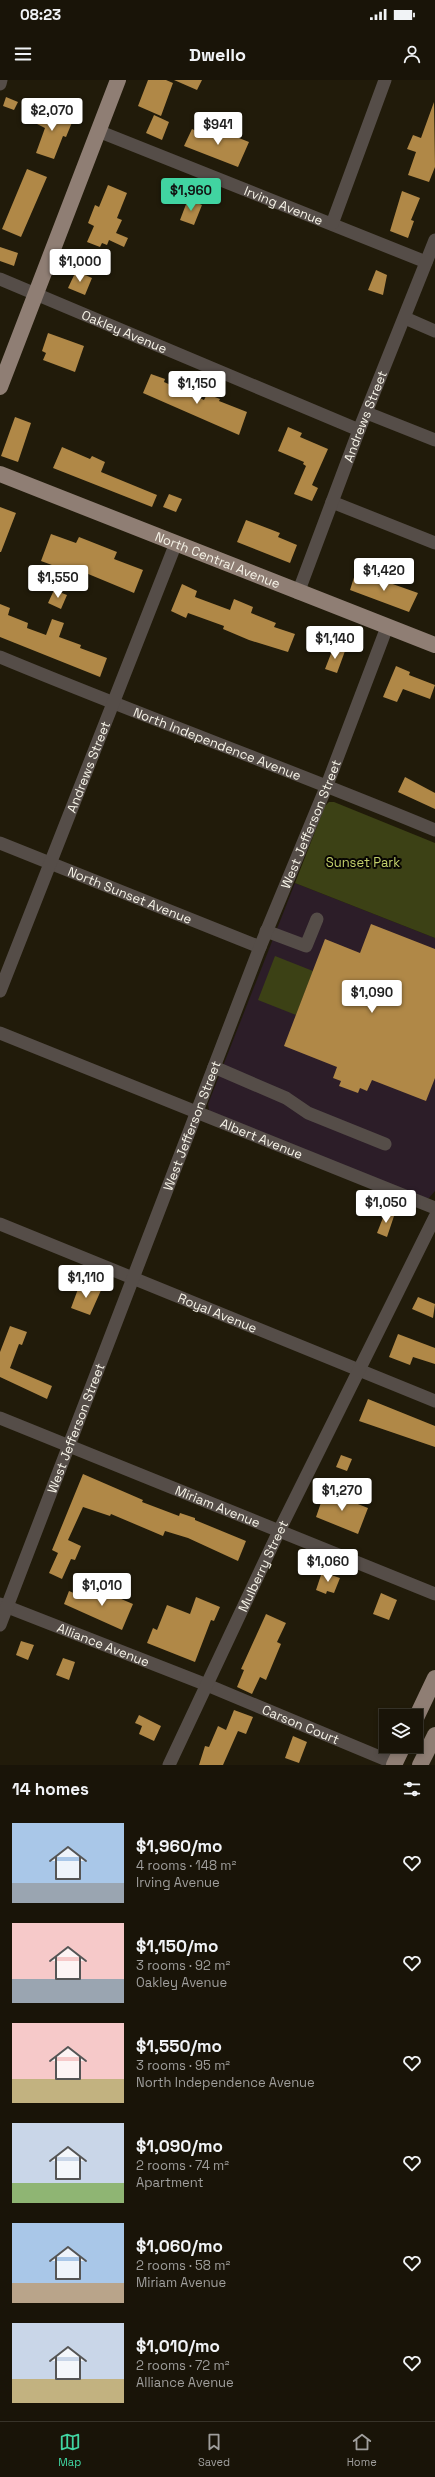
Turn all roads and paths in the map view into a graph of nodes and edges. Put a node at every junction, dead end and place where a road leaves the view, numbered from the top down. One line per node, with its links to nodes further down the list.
1 (2, 80): 4 (street)
2 (118, 80): 5 (main road)
3 (385, 80): 6 (street)
4 (0, 84)
5 (98, 131): 6 (street, Irving Avenue); 10 (main road)
6 (332, 224): 8 (street, Irving Avenue)
7 (435, 240): 8 (street, Andrews Street)
8 (426, 262): 11 (street, Andrews Street)
9 (0, 279): 10 (street, Oakley Avenue)
10 (36, 294): 13 (main road); 15 (street, Oakley Avenue)
11 (405, 318): 12 (street); 14 (street, Andrews Street)
12 (435, 331)
13 (0, 387)
14 (367, 413): 15 (street, Andrews Street); 16 (street)
15 (359, 430): 18 (street, Andrews Street)
16 (435, 440)
17 (0, 474): 19 (main road, North Central Avenue)
18 (332, 502): 20 (street); 21 (street, Andrews Street)
19 (176, 543): 21 (main road, North Central Avenue); 25 (street, Andrews Street)
20 (435, 543)
21 (298, 593): 22 (main road, North Central Avenue)
22 (387, 627): 23 (main road, North Central Avenue); 26 (street, West Jefferson Street)
23 (435, 645)
24 (0, 657): 25 (street, North Independence Avenue)
25 (113, 704): 26 (street, North Independence Avenue); 29 (street, Andrews Street)
26 (327, 785): 27 (street, North Independence Avenue); 31 (street, West Jefferson Street)
27 (435, 830)
28 (0, 843): 29 (street, North Sunset Avenue)
29 (50, 863): 32 (street, North Sunset Avenue); 33 (street, Andrews Street)
30 (317, 919): 31 (street)
31 (266, 930): 32 (street, West Jefferson Street)
32 (260, 947): 35 (street, West Jefferson Street)
33 (0, 991)
34 (0, 1033): 36 (street, Albert Avenue)
35 (214, 1067): 36 (street, West Jefferson Street); 37 (street)
36 (197, 1112): 38 (street, Albert Avenue); 41 (street, West Jefferson Street)
37 (385, 1144)
38 (435, 1208)
39 (435, 1217): 42 (street, Mulberry Street)
40 (0, 1224): 41 (street, Royal Avenue)
41 (132, 1278): 42 (street, Royal Avenue); 45 (street, West Jefferson Street)
42 (360, 1369): 43 (street, Royal Avenue); 46 (street, Mulberry Street)
43 (435, 1401)
44 (0, 1418): 45 (street, Miriam Avenue)
45 (70, 1447): 46 (street, Miriam Avenue); 48 (street, West Jefferson Street)
46 (279, 1531): 47 (street, Miriam Avenue); 51 (street, Mulberry Street)
47 (435, 1594)
48 (4, 1605): 49 (street, West Jefferson Street); 51 (street, Alliance Avenue)
49 (0, 1625)
50 (435, 1678): 52 (main road)
51 (207, 1685): 55 (street, Carson Court); 56 (street, Mulberry Street)
52 (420, 1709)
53 (435, 1735): 57 (main road)
54 (400, 1753): 55 (main road)
55 (394, 1764)
56 (169, 1765)
57 (420, 1765)

